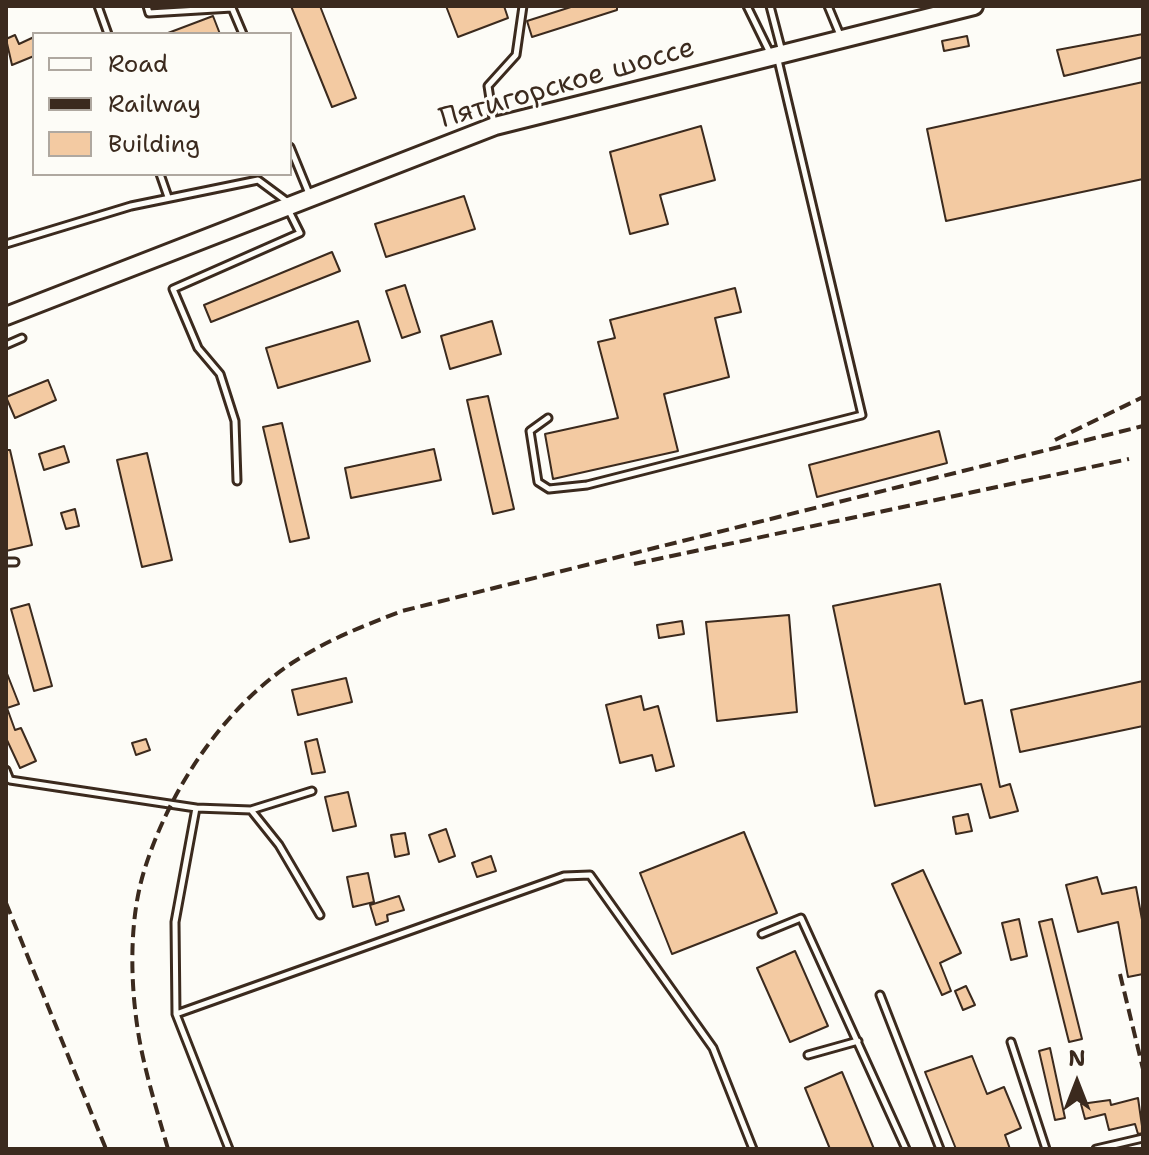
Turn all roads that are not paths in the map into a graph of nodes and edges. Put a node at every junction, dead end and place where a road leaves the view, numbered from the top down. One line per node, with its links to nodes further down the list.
1 (98, 6): 8 (lane)
2 (147, 6): 9 (lane)
3 (523, 6): 12 (lane)
4 (747, 6): 11 (lane)
5 (770, 6): 11 (lane)
6 (828, 6): 10 (lane)
7 (974, 6): 10 (main road, Пятигорское шоссе)
8 (107, 32)
9 (242, 32)
10 (841, 39): 11 (main road, Пятигорское шоссе)
11 (777, 55): 12 (main road, Пятигорское шоссе); 22 (lane)
12 (495, 126): 16 (main road, Пятигорское шоссе)
13 (292, 152): 16 (lane)
14 (161, 176): 15 (lane)
15 (168, 197): 17 (lane); 18 (lane)
16 (310, 197): 17 (main road, Пятигорское шоссе)
17 (288, 205): 19 (main road, Пятигорское шоссе); 23 (lane)
18 (6, 244)
19 (6, 316)
20 (22, 338): 21 (lane)
21 (6, 345)
22 (548, 418)
23 (237, 481)
24 (6, 562): 25 (lane)
25 (15, 562)
26 (6, 770): 28 (lane)
27 (312, 791): 29 (lane)
28 (196, 808): 29 (lane); 33 (lane)
29 (251, 810): 30 (lane)
30 (320, 915)
31 (762, 934): 34 (lane)
32 (880, 995): 41 (lane)
33 (176, 1014): 38 (lane); 39 (lane)
34 (858, 1041): 36 (lane); 40 (lane)
35 (1011, 1042): 42 (lane)
36 (808, 1055)
37 (1143, 1138): 43 (lane)
38 (229, 1149)
39 (753, 1149)
40 (906, 1149)
41 (940, 1149)
42 (1046, 1149)
43 (1096, 1149)

